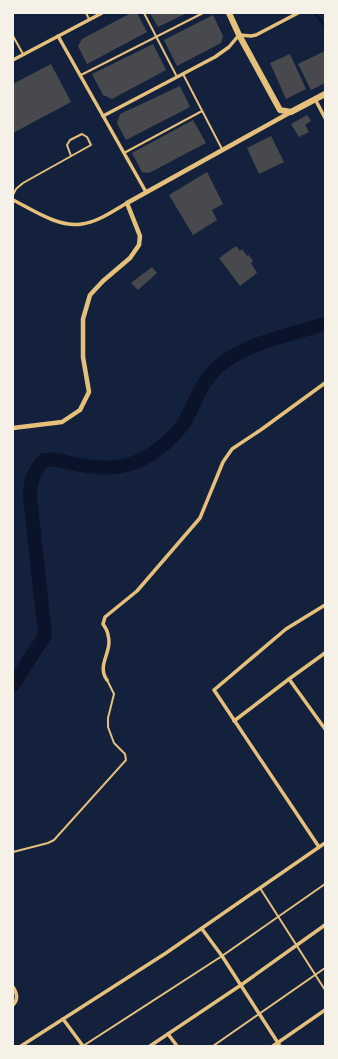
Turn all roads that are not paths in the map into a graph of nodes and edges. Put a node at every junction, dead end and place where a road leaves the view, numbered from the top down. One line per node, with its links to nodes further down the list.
1 (86, 13): 7 (lane)
2 (102, 13): 7 (street)
3 (144, 13): 11 (lane)
4 (203, 13): 11 (lane)
5 (229, 13): 8 (highway)
6 (298, 13): 8 (street)
7 (90, 19): 10 (street)
8 (239, 35): 14 (street); 19 (highway)
9 (13, 36): 12 (lane)
10 (58, 36): 12 (street); 15 (street)
11 (156, 36): 15 (lane); 16 (lane)
12 (24, 54): 13 (street)
13 (13, 60)
14 (183, 74): 16 (street); 20 (lane)
15 (81, 75): 22 (street)
16 (177, 77): 22 (street)
17 (325, 94): 18 (highway)
18 (315, 99): 21 (highway); 23 (street)
19 (280, 110): 21 (highway); 24 (street)
20 (202, 111): 25 (lane); 26 (lane)
21 (291, 112): 24 (street)
22 (103, 116): 26 (street)
23 (325, 118)
24 (272, 123): 25 (street)
25 (222, 150): 28 (street)
26 (124, 153): 28 (street)
27 (71, 156): 27 (lane); 29 (lane)
28 (146, 193): 31 (street)
29 (13, 195)
30 (13, 200): 31 (street)
31 (127, 203): 33 (street)
32 (325, 383): 37 (street)
33 (13, 428)
34 (325, 605): 38 (street)
35 (325, 654): 36 (street)
36 (289, 679): 38 (street); 39 (street)
37 (107, 680): 42 (lane)
38 (234, 721): 41 (street)
39 (325, 729)
40 (325, 843): 41 (street)
41 (319, 847): 44 (street)
42 (13, 852)
43 (325, 884): 45 (lane)
44 (260, 888): 45 (lane); 47 (street)
45 (278, 916): 48 (lane); 49 (lane)
46 (325, 925): 48 (street)
47 (202, 929): 49 (street); 58 (street)
48 (297, 945): 51 (lane); 52 (street)
49 (222, 956): 52 (street); 62 (lane)
50 (325, 968): 51 (lane)
51 (315, 975): 54 (lane); 57 (lane)
52 (241, 985): 57 (street); 59 (street)
53 (13, 987): 55 (street)
54 (325, 990)
55 (13, 1005)
56 (325, 1010): 60 (street)
57 (258, 1014): 60 (street); 65 (lane)
58 (63, 1019): 61 (street); 62 (street)
59 (168, 1034): 63 (street); 64 (street)
60 (279, 1044): 66 (street)
61 (21, 1046)
62 (83, 1046)
63 (150, 1046)
64 (177, 1046)
65 (213, 1046)
66 (273, 1046)

